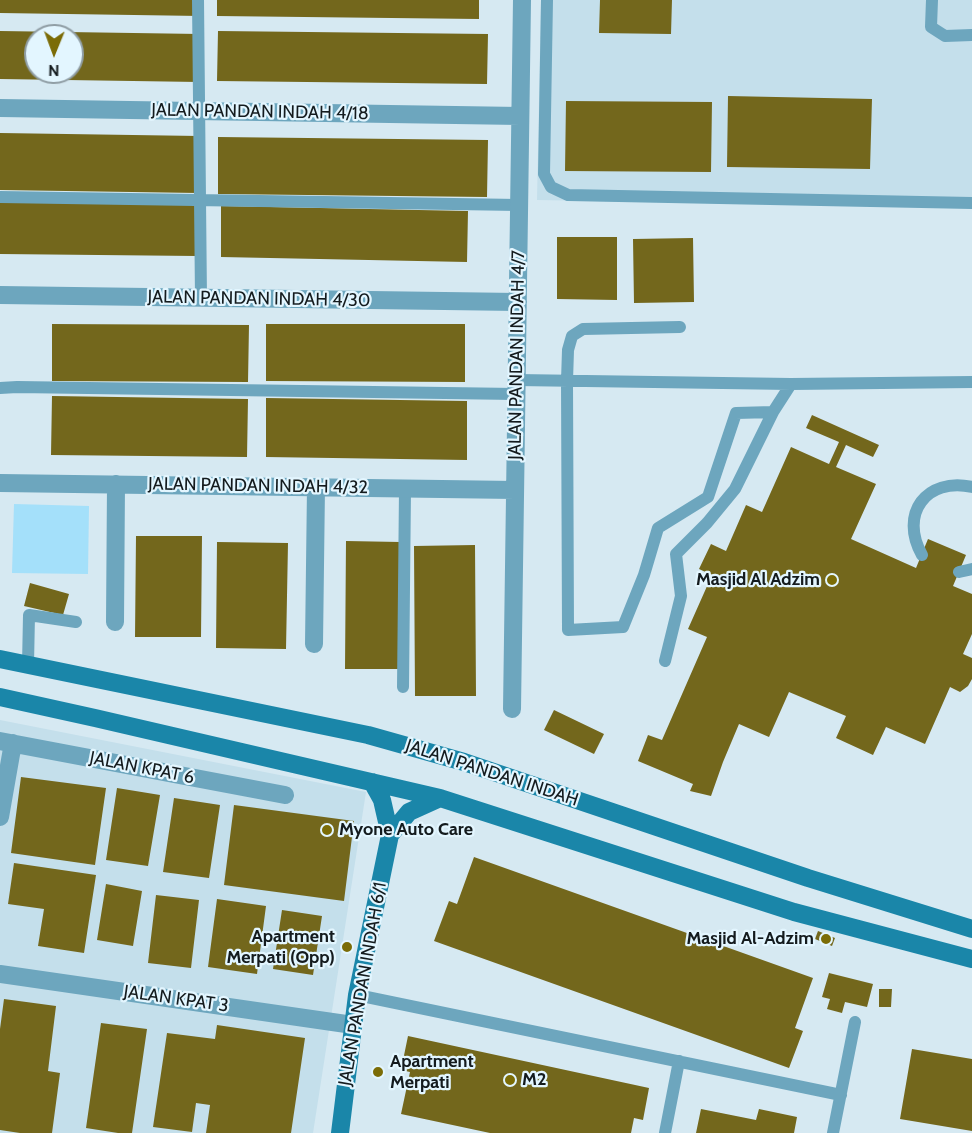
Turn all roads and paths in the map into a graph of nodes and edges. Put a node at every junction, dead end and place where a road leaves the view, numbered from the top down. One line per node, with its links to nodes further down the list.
1 (198, 0): 7 (lane)
2 (522, 0): 8 (street, JALAN PANDAN INDAH 4/7)
3 (547, 0): 11 (lane)
4 (932, 0): 5 (lane)
5 (972, 35)
6 (0, 108): 7 (street, JALAN PANDAN INDAH 4/18)
7 (198, 111): 8 (street, JALAN PANDAN INDAH 4/18); 10 (lane)
8 (520, 116): 12 (street, JALAN PANDAN INDAH 4/7)
9 (0, 197): 10 (lane)
10 (200, 200): 12 (lane); 14 (lane)
11 (972, 203)
12 (519, 205): 15 (street, JALAN PANDAN INDAH 4/7)
13 (0, 295): 14 (street, JALAN PANDAN INDAH 4/30)
14 (201, 298): 15 (street, JALAN PANDAN INDAH 4/30)
15 (518, 302): 20 (street, JALAN PANDAN INDAH 4/7)
16 (680, 327): 17 (lane)
17 (567, 381): 19 (lane); 20 (lane); 22 (lane)
18 (972, 382): 19 (lane)
19 (791, 384): 22 (lane)
20 (516, 387): 21 (lane); 28 (street, JALAN PANDAN INDAH 4/7)
21 (0, 388)
22 (773, 411): 36 (lane)
23 (0, 483): 24 (street, JALAN PANDAN INDAH 4/32)
24 (116, 484): 25 (street, JALAN PANDAN INDAH 4/32); 33 (street)
25 (316, 487): 27 (street, JALAN PANDAN INDAH 4/32); 34 (street)
26 (972, 487): 29 (lane)
27 (405, 489): 28 (street, JALAN PANDAN INDAH 4/32); 38 (lane)
28 (515, 490): 40 (street, JALAN PANDAN INDAH 4/7)
29 (921, 555)
30 (972, 569): 31 (lane)
31 (959, 572)
32 (76, 622): 37 (lane)
33 (116, 622)
34 (314, 644)
35 (0, 659): 37 (main road, JALAN PANDAN INDAH)
36 (665, 662)
37 (28, 665): 47 (main road, JALAN PANDAN INDAH)
38 (402, 687)
39 (0, 697): 42 (main road)
40 (512, 709)
41 (6, 742): 43 (street, JALAN KPAT 6); 45 (street)
42 (372, 782): 44 (main road); 46 (main road, JALAN PANDAN INDAH 6/1)
43 (285, 795)
44 (440, 798): 46 (main road, JALAN PANDAN INDAH 6/1); 48 (main road)
45 (0, 817)
46 (390, 835): 50 (main road, JALAN PANDAN INDAH 6/1)
47 (972, 929)
48 (972, 959)
49 (0, 974): 52 (street, JALAN KPAT 3)
50 (357, 995): 52 (main road, JALAN PANDAN INDAH 6/1); 53 (lane)
51 (855, 1022): 54 (lane)
52 (353, 1025): 55 (main road, JALAN PANDAN INDAH 6/1)
53 (679, 1061): 54 (lane); 56 (lane)
54 (841, 1095): 57 (lane)
55 (340, 1133)
56 (665, 1133)
57 (833, 1133)

